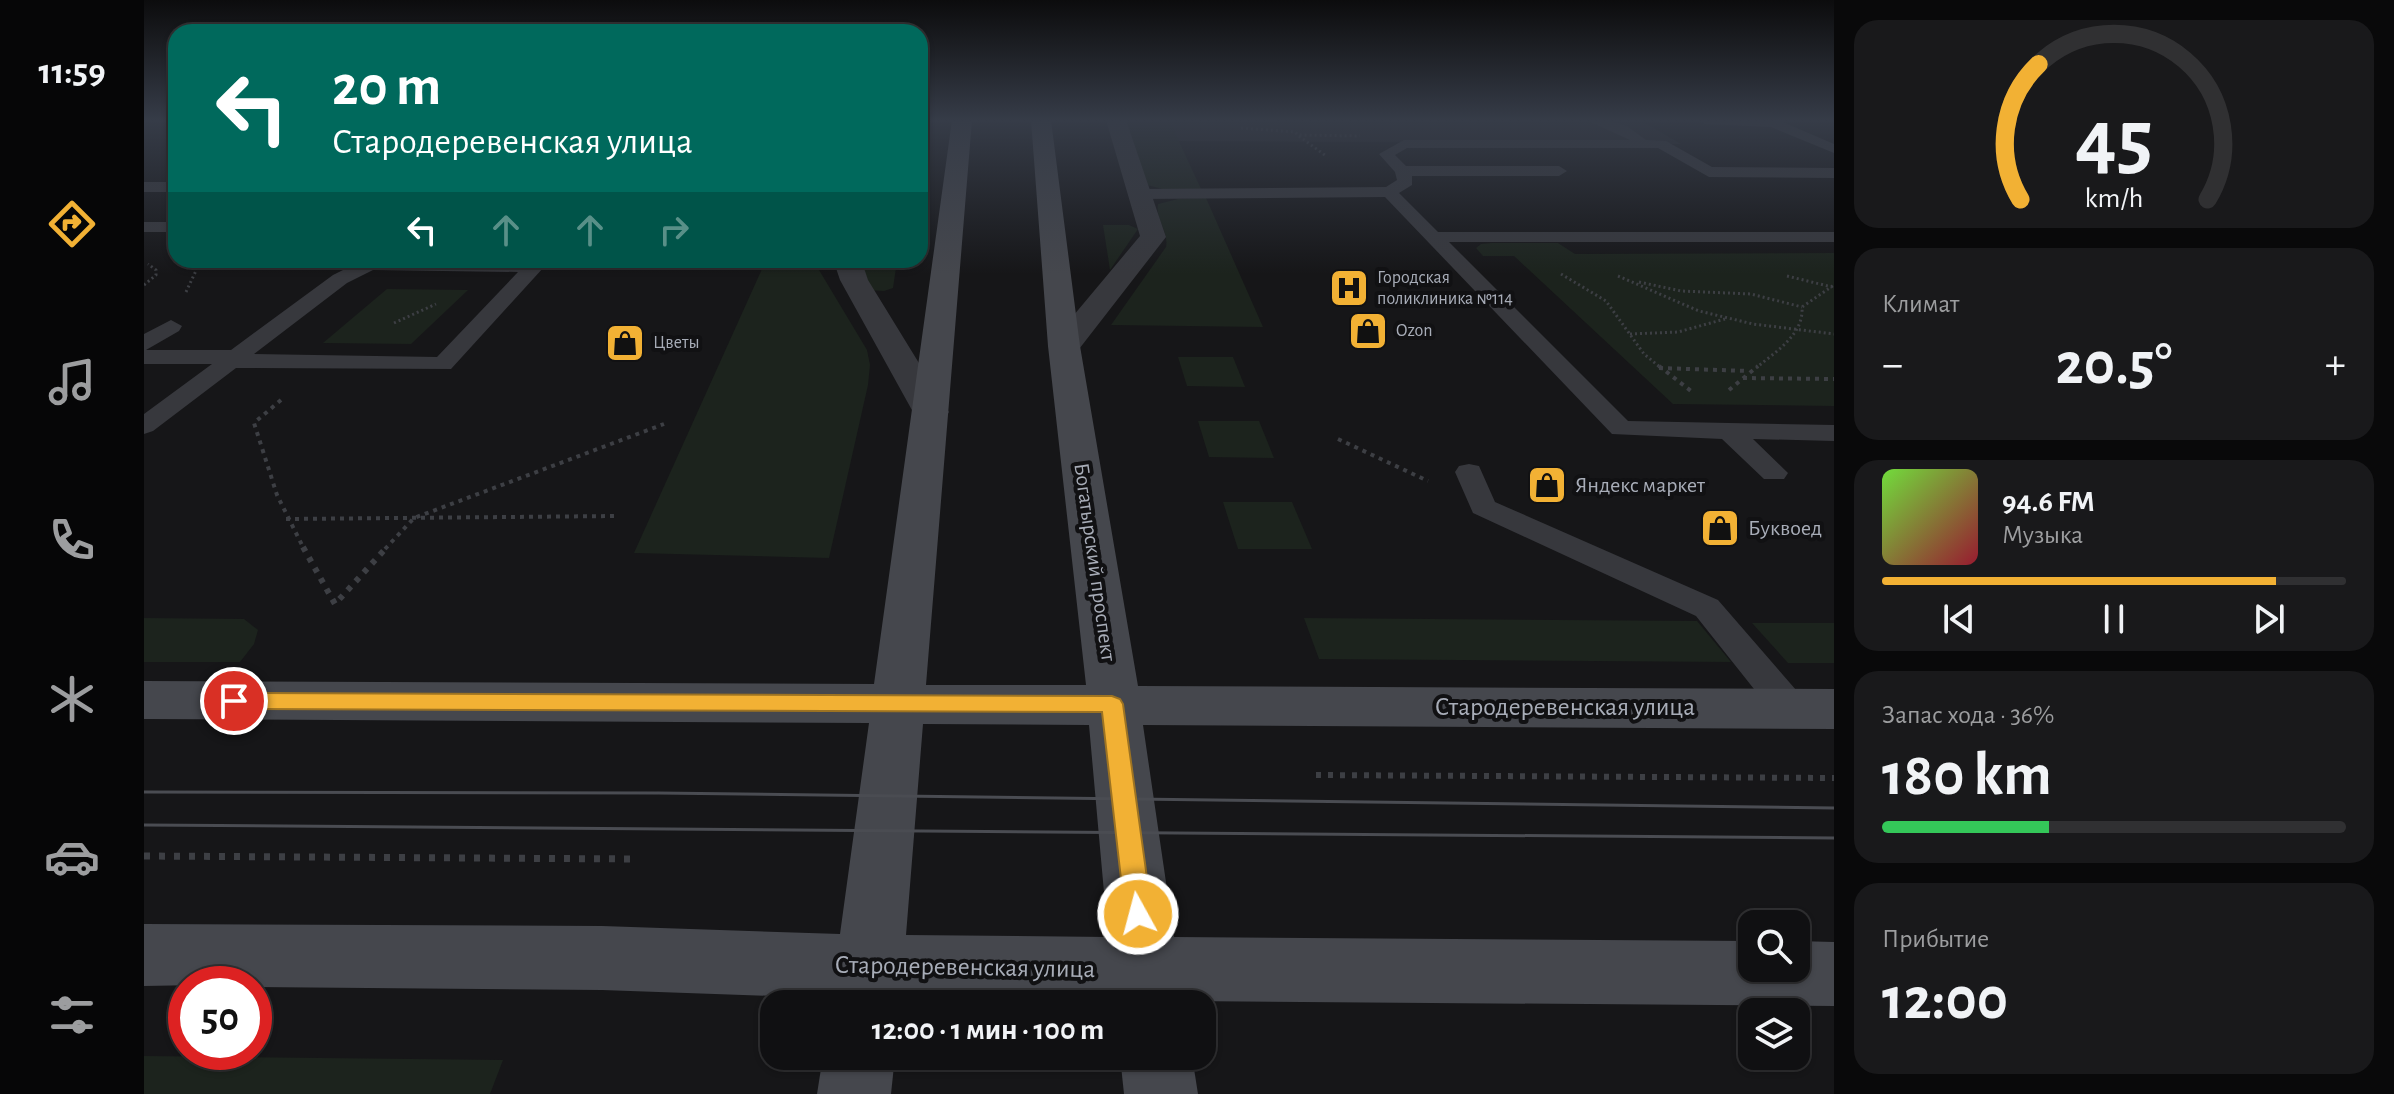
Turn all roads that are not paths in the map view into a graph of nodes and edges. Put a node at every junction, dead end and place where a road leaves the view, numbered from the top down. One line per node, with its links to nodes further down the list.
1 (957, 171): 21 (main road)
2 (1046, 171): 18 (main road, Богатырский проспект)
3 (1131, 171): 10 (street)
4 (1402, 171): 9 (lane)
5 (1707, 171): 6 (lane)
6 (1834, 173)
7 (144, 187): 8 (lane)
8 (168, 187)
9 (1389, 192): 10 (lane); 11 (lane)
10 (1138, 194): 18 (street)
11 (1432, 237): 12 (lane); 23 (lane)
12 (1834, 237)
13 (363, 268): 20 (lane)
14 (533, 268): 20 (lane)
15 (850, 268): 21 (street)
16 (171, 326): 17 (lane)
17 (144, 344)
18 (1064, 346): 29 (main road, Богатырский проспект)
19 (144, 357): 20 (lane)
20 (235, 359): 22 (lane)
21 (931, 412): 28 (main road)
22 (144, 426)
23 (1730, 432): 24 (lane); 26 (lane)
24 (1834, 433)
25 (1469, 472): 30 (lane)
26 (1774, 473)
27 (144, 700): 28 (main road, Стародеревенская улица)
28 (898, 703): 29 (main road, Стародеревенская улица); 33 (main road)
29 (1112, 704): 30 (main road, Стародеревенская улица); 34 (main road, Богатырский проспект)
30 (1812, 709)
31 (144, 955): 33 (main road, Стародеревенская улица)
32 (1834, 974): 34 (main road, Стародеревенская улица)
33 (867, 985): 34 (main road, Стародеревенская улица)
34 (1147, 986)
35 (857, 1070): 37 (main road)
36 (1158, 1070): 38 (main road)
37 (854, 1094)
38 (1161, 1094)

